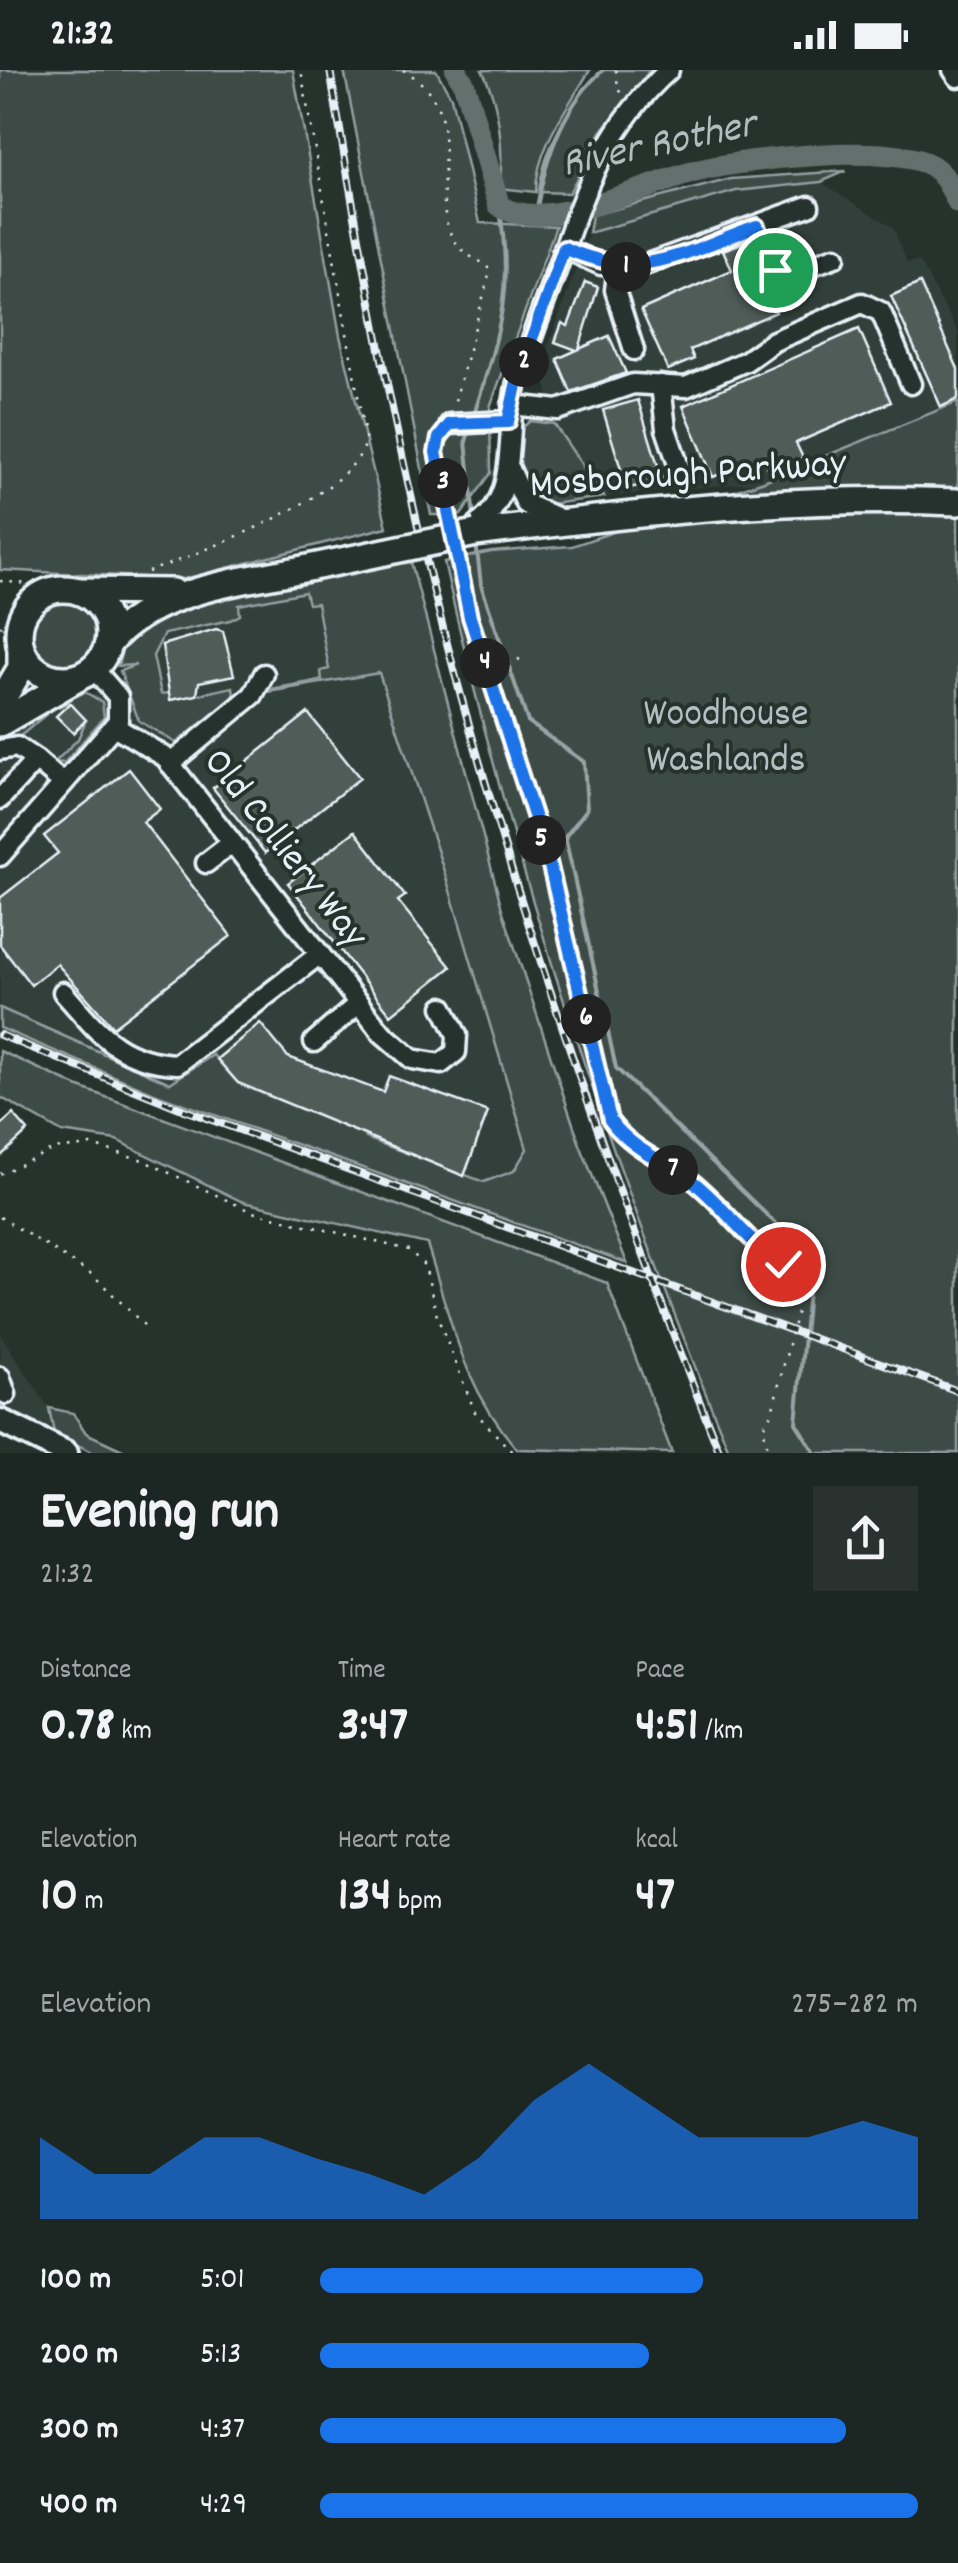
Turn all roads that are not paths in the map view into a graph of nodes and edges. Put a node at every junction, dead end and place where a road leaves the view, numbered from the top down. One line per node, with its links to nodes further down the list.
1 (670, 70): 6 (street)
2 (953, 70): 3 (street)
3 (958, 77)
4 (810, 206): 5 (street)
5 (757, 227): 7 (street); 8 (street)
6 (564, 248): 8 (street); 12 (street)
7 (835, 257)
8 (618, 267): 9 (street)
9 (634, 350)
10 (911, 384): 11 (street)
11 (661, 385): 12 (street); 15 (street)
12 (503, 416): 13 (street); 14 (street)
13 (454, 423)
14 (508, 459): 17 (street); 18 (street)
15 (680, 470)
16 (958, 502): 17 (highway, Mosborough Parkway)
17 (576, 520): 18 (highway, Mosborough Parkway)
18 (467, 534): 20 (highway, Mosborough Parkway, bridge)
19 (72, 584): 20 (highway); 21 (highway); 22 (highway)
20 (198, 592): 21 (highway)
21 (108, 644): 23 (highway)
22 (21, 649): 23 (highway); 25 (highway)
23 (89, 672): 26 (highway); 27 (street)
24 (264, 674): 30 (street)
25 (0, 703)
26 (0, 723)
27 (114, 726): 30 (street, Old Colliery Way); 31 (street)
28 (8, 748): 29 (street)
29 (36, 760): 31 (street); 32 (street)
30 (170, 764): 33 (street, Old Colliery Way)
31 (63, 782): 34 (street)
32 (0, 799)
33 (232, 843): 35 (street); 36 (street, Old Colliery Way)
34 (3, 849)
35 (206, 863)
36 (320, 954): 37 (street); 38 (street, Old Colliery Way)
37 (63, 992)
38 (359, 1003): 39 (street, Old Colliery Way); 40 (street)
39 (442, 1008)
40 (314, 1042)
41 (0, 1422): 42 (main road)
42 (66, 1453)

